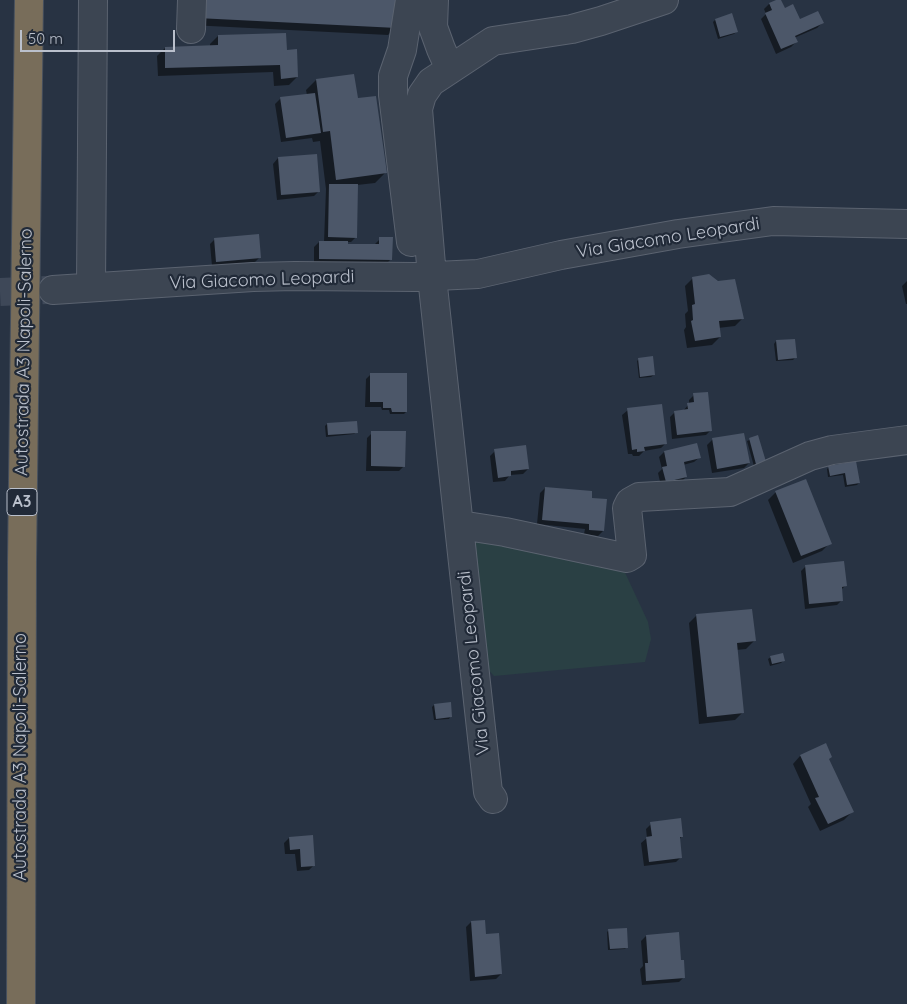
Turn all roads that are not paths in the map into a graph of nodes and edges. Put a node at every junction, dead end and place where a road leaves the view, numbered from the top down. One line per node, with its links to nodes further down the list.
1 (29, 0): 16 (highway, Autostrada A3 Napoli-Salerno / A3)
2 (93, 0): 11 (street)
3 (192, 0): 7 (street)
4 (410, 0): 10 (street)
5 (434, 0): 8 (street)
6 (664, 0): 8 (street, Via Giacomo Leopardi)
7 (191, 29)
8 (450, 69): 10 (street, Via Giacomo Leopardi)
9 (907, 224): 10 (street, Via Giacomo Leopardi)
10 (423, 277): 11 (street, Via Giacomo Leopardi); 14 (street, Via Giacomo Leopardi)
11 (91, 287): 12 (street, Via Giacomo Leopardi)
12 (53, 290)
13 (907, 440): 14 (street)
14 (460, 525): 15 (street, Via Giacomo Leopardi)
15 (493, 799)
16 (21, 1004)

